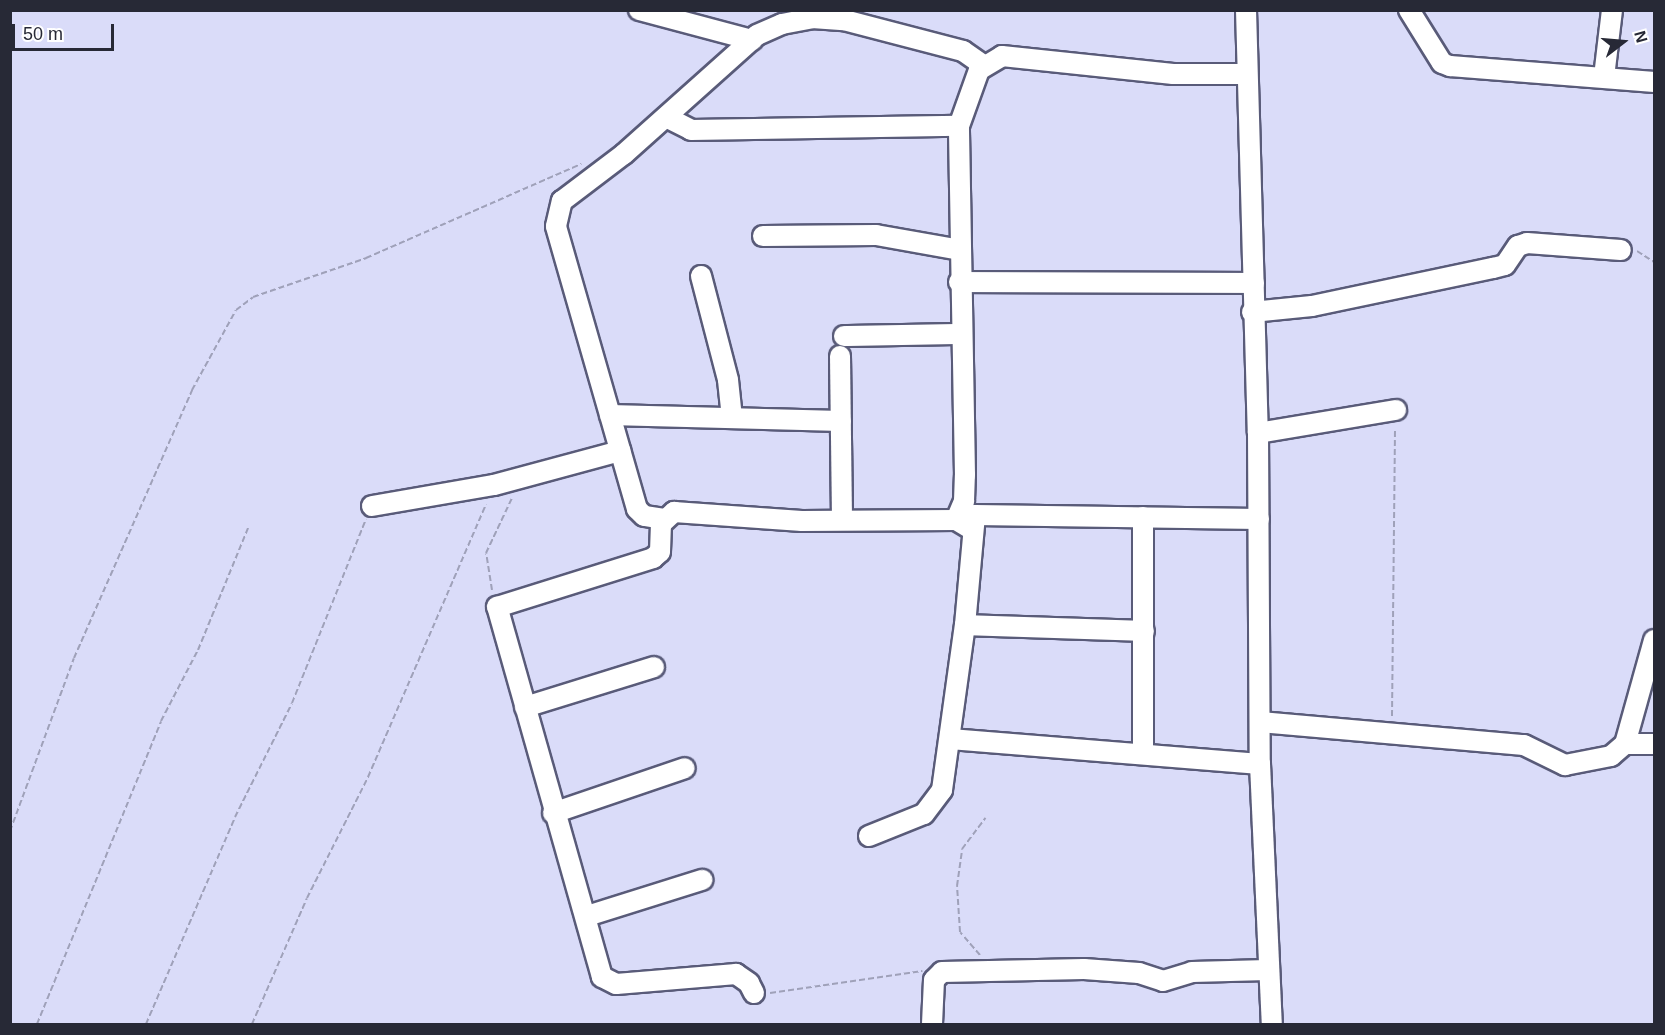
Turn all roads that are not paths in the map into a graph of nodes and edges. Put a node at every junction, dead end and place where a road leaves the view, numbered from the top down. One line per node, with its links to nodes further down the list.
1 (639, 10): 6 (street)
2 (1246, 10): 8 (street)
3 (1409, 10): 9 (street)
4 (1612, 10): 9 (street)
5 (784, 17): 6 (street); 7 (street)
6 (752, 40): 11 (street)
7 (983, 65): 8 (street); 12 (street)
8 (1245, 74): 18 (street)
9 (1604, 77): 10 (street)
10 (1654, 82)
11 (666, 117): 12 (street); 24 (street)
12 (959, 126): 14 (street)
13 (763, 236): 14 (street)
14 (960, 250): 17 (street)
15 (1621, 250): 19 (street)
16 (701, 276): 25 (street)
17 (959, 282): 18 (street); 20 (street)
18 (1254, 283): 19 (street)
19 (1252, 312): 27 (street)
20 (960, 334): 21 (street); 31 (street)
21 (844, 336)
22 (840, 356): 26 (street)
23 (1396, 410): 27 (street)
24 (610, 415): 25 (street); 28 (street)
25 (732, 418): 26 (street)
26 (841, 421): 34 (street)
27 (1258, 433): 33 (street)
28 (620, 451): 29 (street); 32 (street)
29 (372, 506)
30 (1143, 517): 31 (street); 33 (street); 36 (street)
31 (965, 518): 34 (street); 35 (street)
32 (664, 519): 34 (street); 39 (street)
33 (1259, 519): 40 (street)
34 (842, 520)
35 (965, 626): 36 (street); 41 (street)
36 (1144, 631): 44 (street)
37 (1654, 640): 42 (street)
38 (654, 667): 39 (street)
39 (525, 707): 47 (street)
40 (1260, 722): 42 (street); 45 (street)
41 (950, 739): 44 (street); 48 (street)
42 (1625, 744): 43 (street)
43 (1654, 744)
44 (1143, 752): 45 (street)
45 (1260, 764): 51 (street)
46 (685, 768): 47 (street)
47 (553, 813): 50 (street)
48 (869, 836)
49 (702, 880): 50 (street)
50 (586, 916): 52 (street)
51 (1268, 970): 53 (street); 54 (street)
52 (754, 993)
53 (932, 1024)
54 (1272, 1024)

